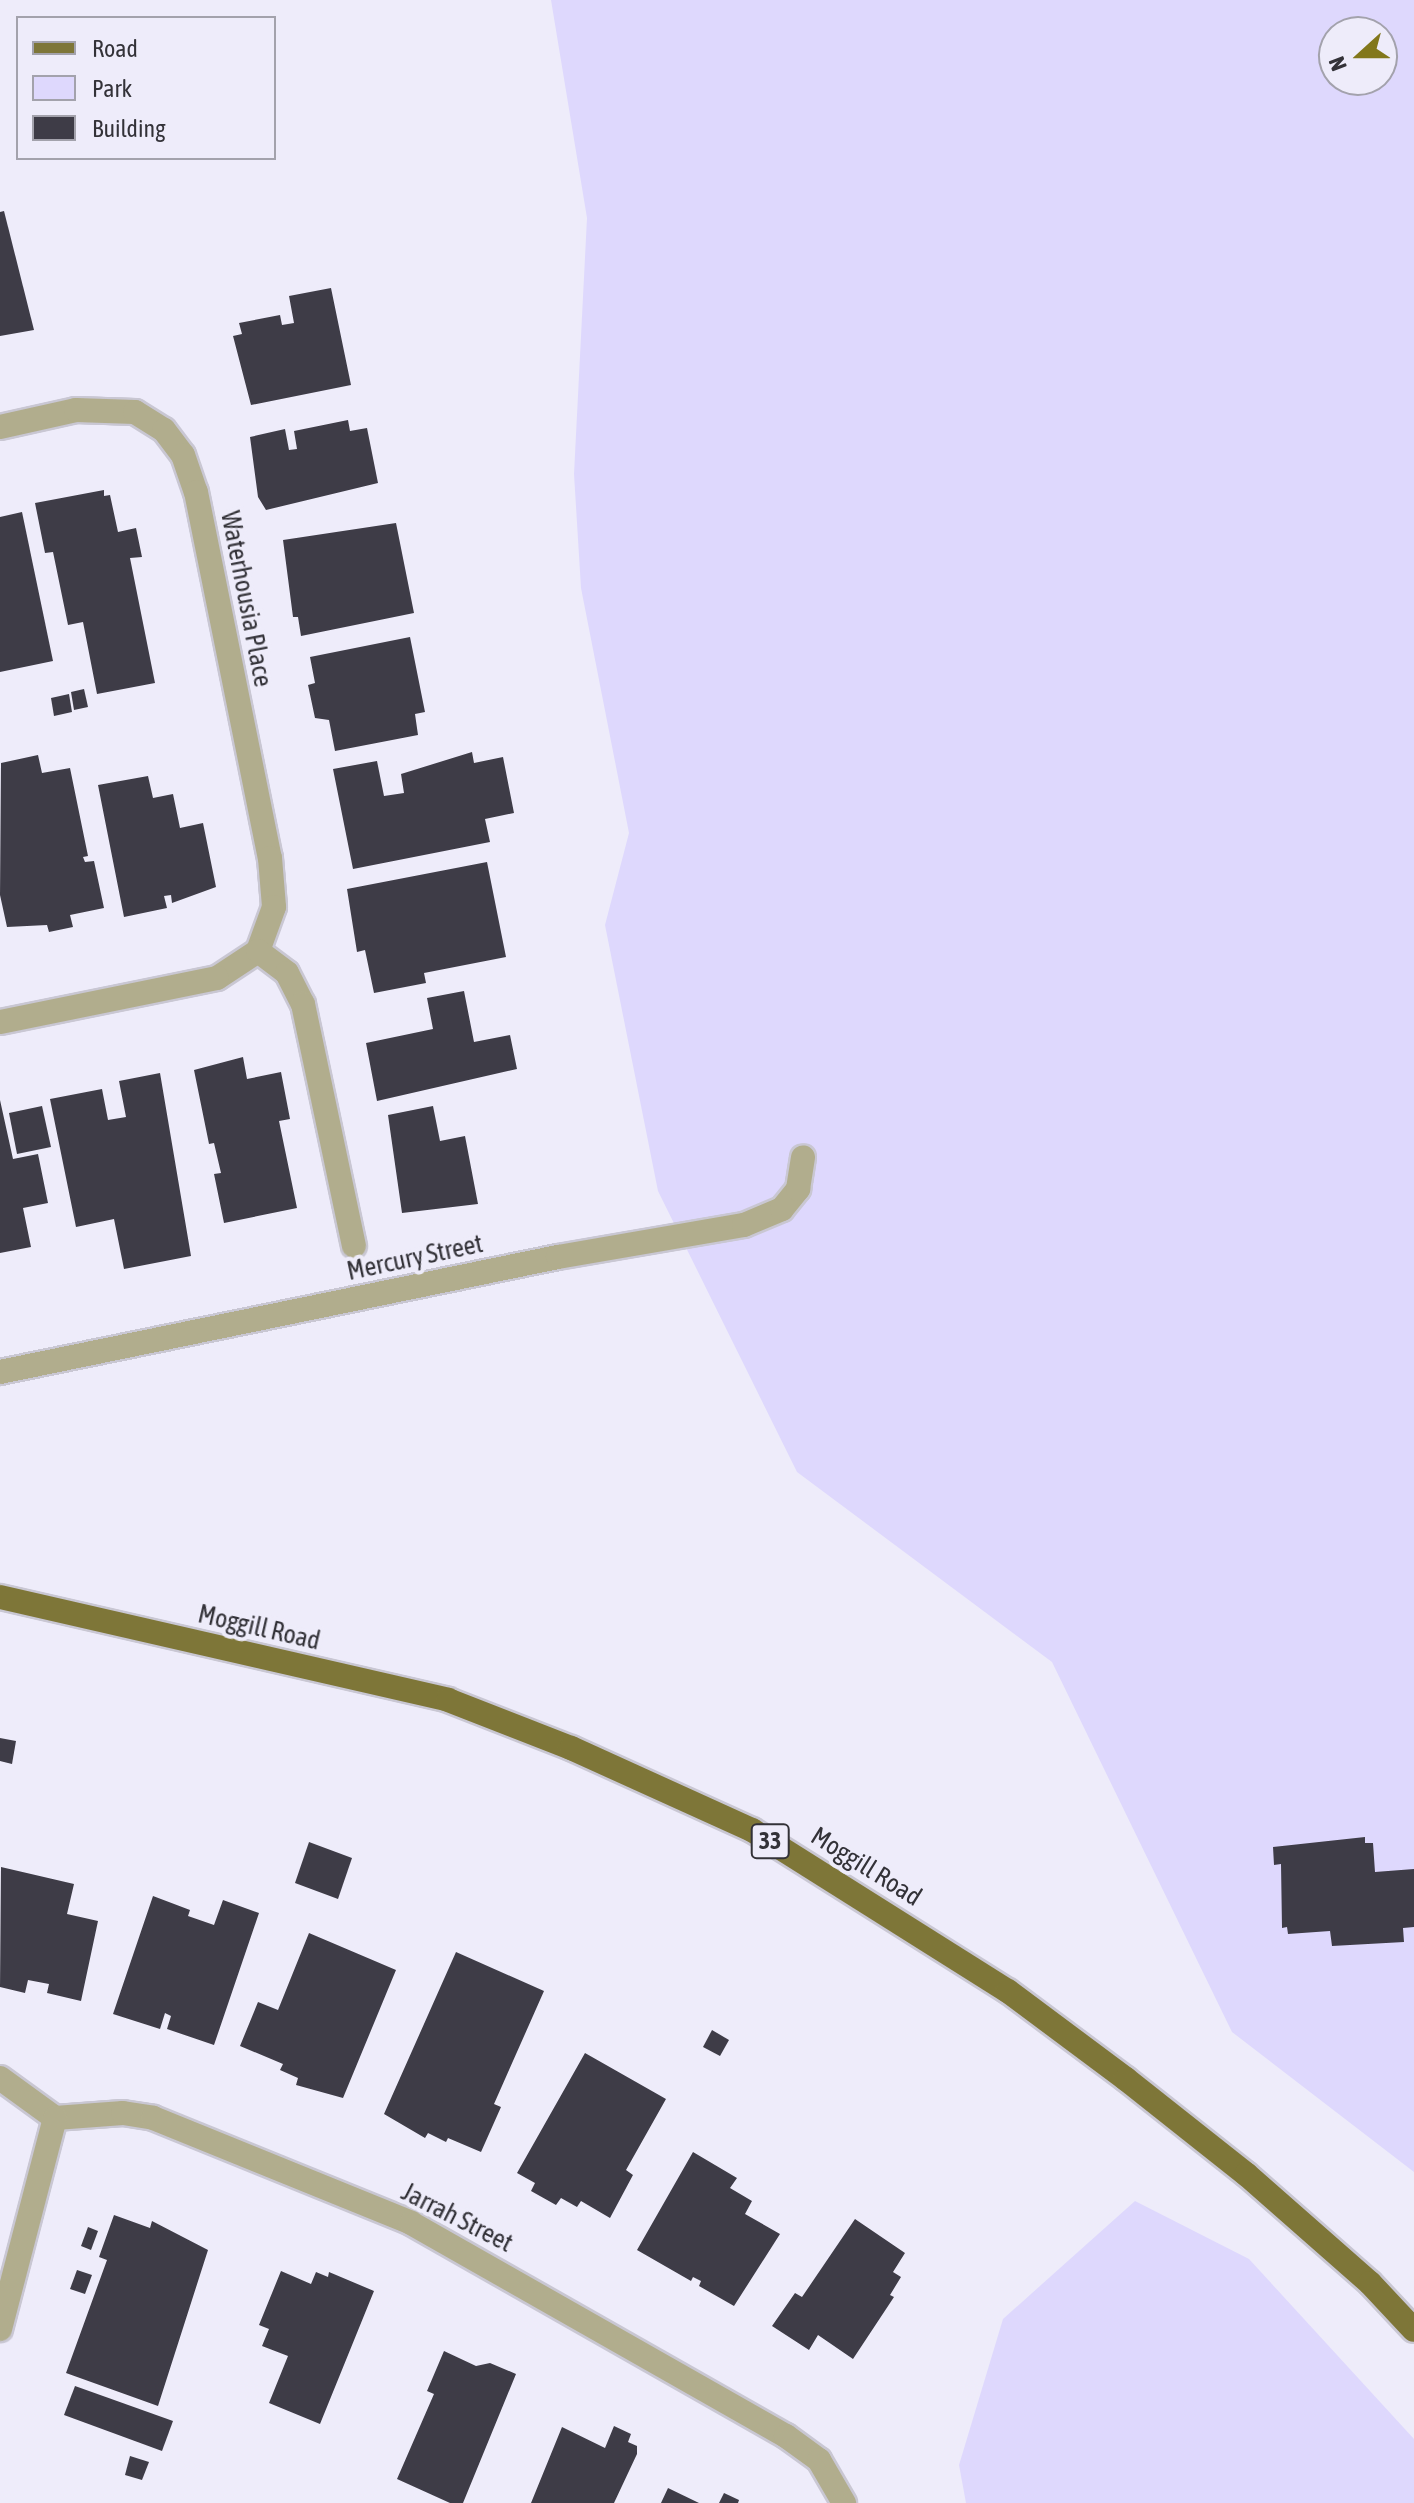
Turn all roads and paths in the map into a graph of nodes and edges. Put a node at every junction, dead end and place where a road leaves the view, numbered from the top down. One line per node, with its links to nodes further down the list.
1 (0, 427): 2 (street, Waterhousia Place)
2 (258, 951): 3 (street); 5 (street)
3 (0, 1022)
4 (803, 1157): 6 (street, Mercury Street)
5 (354, 1246)
6 (0, 1372)
7 (0, 1597): 11 (main road, Moggill Road / 33)
8 (0, 2078): 9 (street)
9 (55, 2118): 10 (street); 12 (street, Jarrah Street)
10 (0, 2329)
11 (1414, 2330)
12 (844, 2503)

